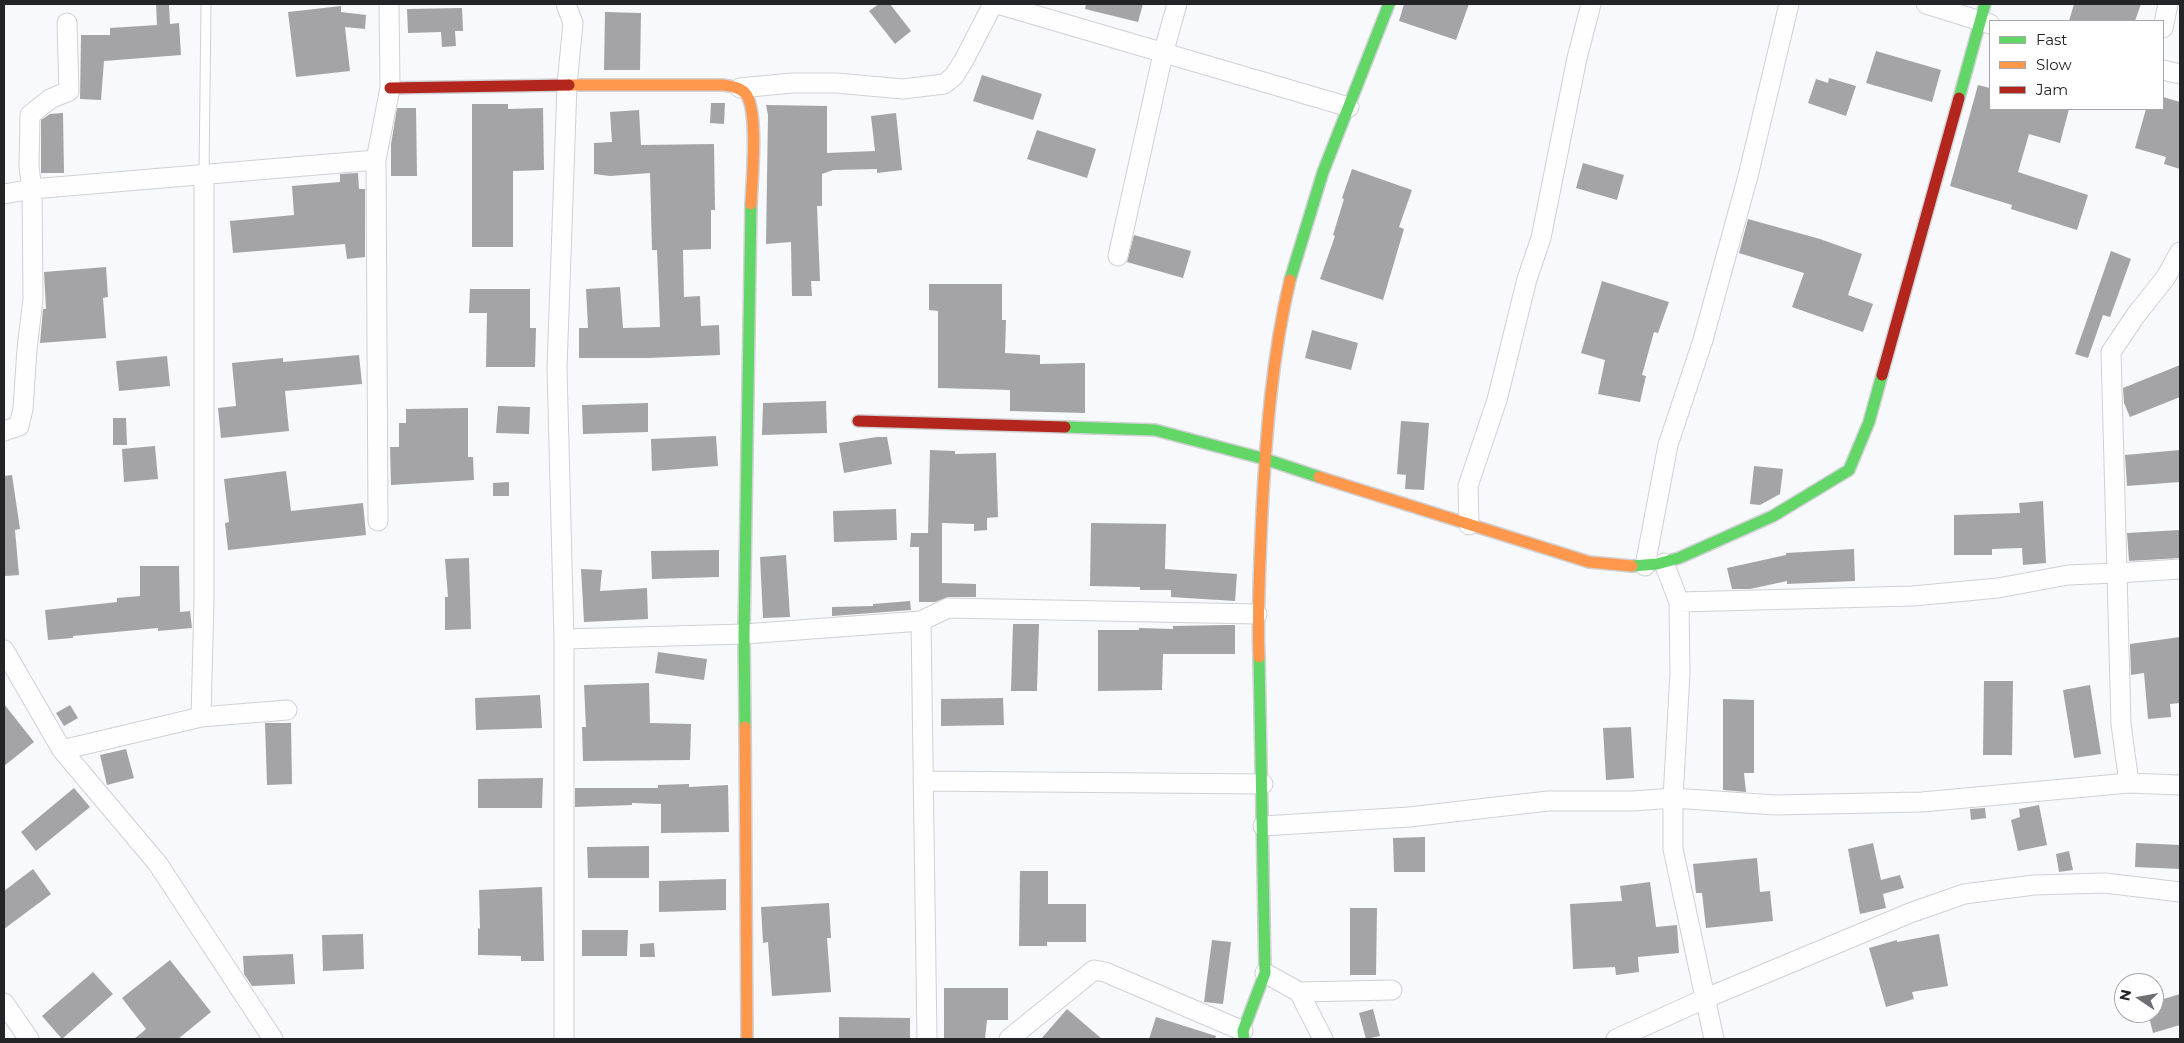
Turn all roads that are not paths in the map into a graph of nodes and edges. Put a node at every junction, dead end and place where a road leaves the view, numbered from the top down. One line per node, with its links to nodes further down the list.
1 (206, 4): 23 (lane)
2 (390, 4): 19 (street)
3 (566, 4): 18 (street)
4 (993, 4): 20 (street)
5 (997, 4): 15 (street)
6 (1177, 4): 15 (street)
7 (1389, 4): 21 (street)
8 (1591, 4): 32 (street)
9 (1789, 4): 34 (street)
10 (1926, 4): 12 (street)
11 (2168, 4): 14 (street)
12 (1985, 16): 33 (street)
13 (67, 23): 24 (street)
14 (2164, 23)
15 (1163, 54): 21 (street); 27 (street)
16 (2164, 70): 17 (street)
17 (2180, 74)
18 (567, 85): 19 (street); 20 (street); 41 (street)
19 (390, 88): 22 (street)
20 (740, 88): 40 (street)
21 (1349, 107): 30 (street)
22 (376, 160): 23 (street); 31 (street)
23 (204, 175): 24 (street); 44 (street)
24 (32, 189): 25 (street); 29 (street)
25 (4, 194)
26 (2180, 252): 36 (street)
27 (1118, 256)
28 (858, 421): 30 (street)
29 (4, 431)
30 (1266, 459): 32 (street); 38 (street)
31 (378, 521)
32 (1469, 525): 34 (street)
33 (1664, 563): 34 (street); 37 (street)
34 (1645, 566)
35 (2180, 569): 36 (street)
36 (2117, 573): 37 (street); 47 (street)
37 (1679, 602): 50 (street)
38 (1257, 614): 39 (street); 48 (street)
39 (921, 621): 40 (street); 46 (street)
40 (744, 634): 41 (street); 62 (street)
41 (564, 639): 61 (street)
42 (4, 650): 45 (street)
43 (288, 710): 44 (street)
44 (201, 717): 45 (street)
45 (62, 750): 60 (street)
46 (923, 782): 48 (street); 63 (street)
47 (2129, 783): 49 (street); 50 (street)
48 (1263, 784): 51 (street)
49 (2180, 785)
50 (1673, 798): 51 (street); 56 (street)
51 (1263, 826): 53 (street)
52 (2180, 892): 56 (street)
53 (1265, 972): 55 (street); 58 (street)
54 (1392, 990): 55 (street)
55 (1299, 992): 65 (street)
56 (1704, 999): 66 (street); 67 (street)
57 (4, 1002): 59 (street)
58 (1243, 1035): 64 (street)
59 (28, 1039)
60 (273, 1039)
61 (564, 1039)
62 (747, 1039)
63 (927, 1039)
64 (1009, 1039)
65 (1323, 1039)
66 (1616, 1039)
67 (1714, 1039)

